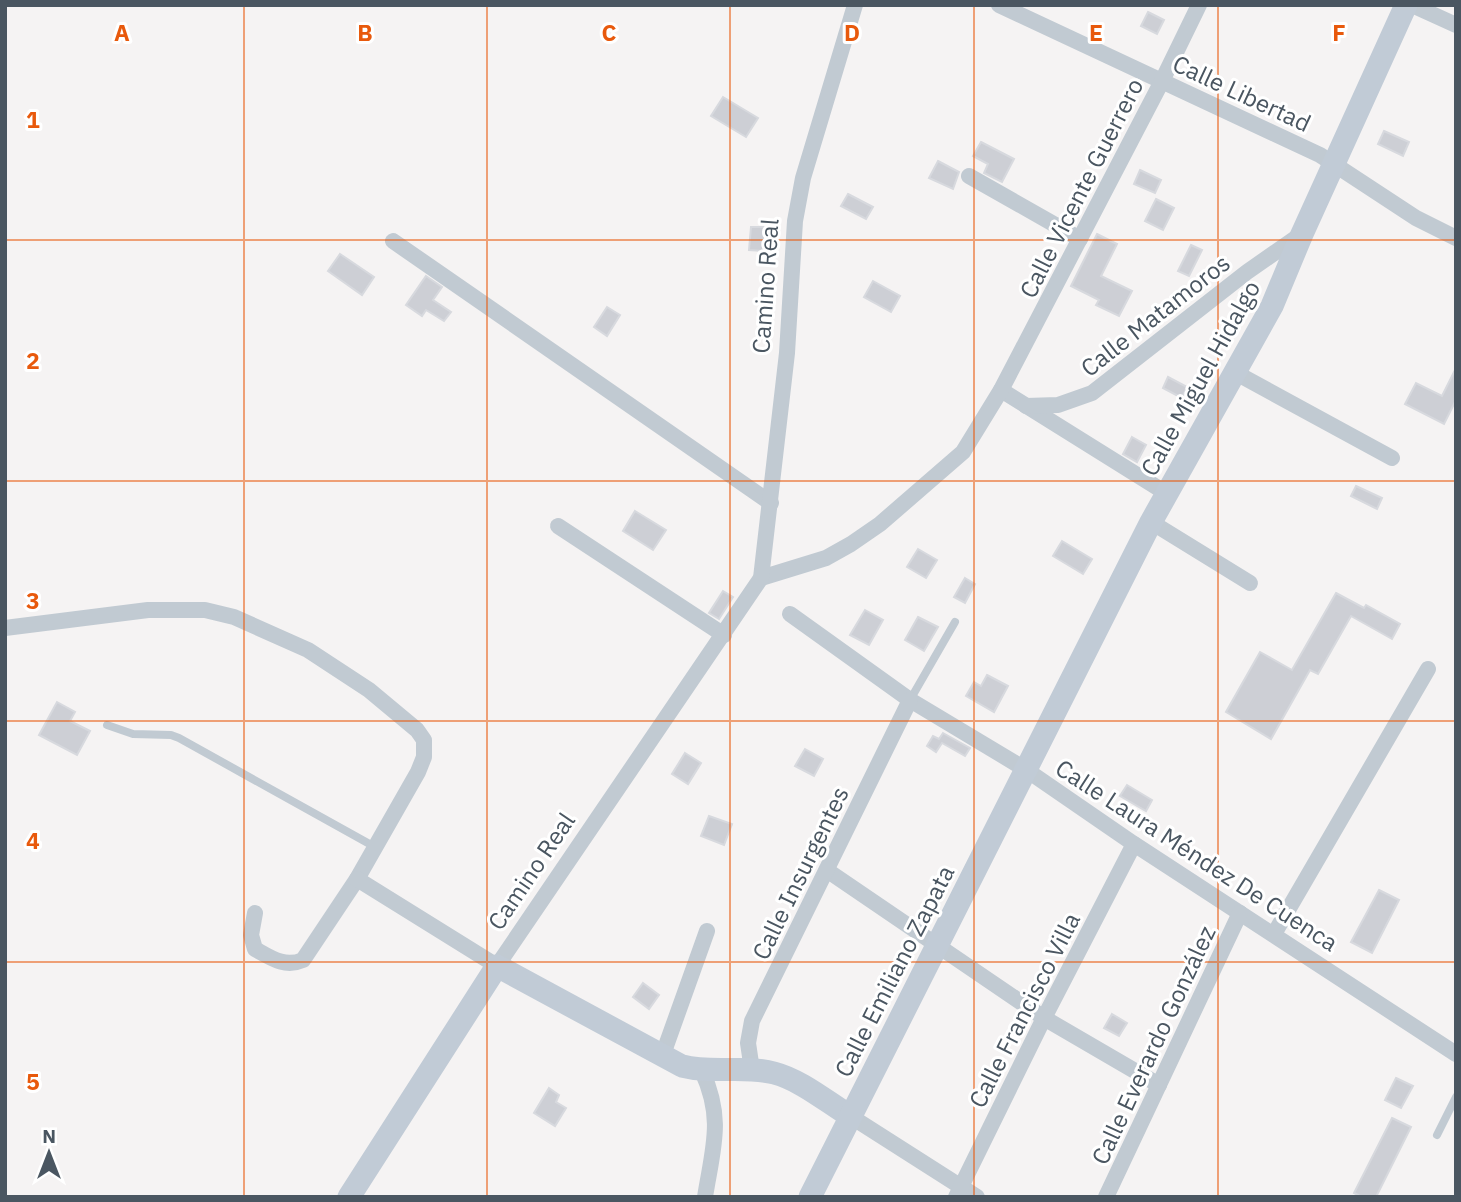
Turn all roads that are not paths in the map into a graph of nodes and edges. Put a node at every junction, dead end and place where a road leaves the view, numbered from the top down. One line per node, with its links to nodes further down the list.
1 (855, 5): 19 (street, Camino Real)
2 (999, 5): 7 (street, Calle Libertad)
3 (1199, 5): 7 (street, Calle Vicente Guerrero)
4 (1406, 5): 8 (street, Calle Miguel Hidalgo)
5 (1412, 5): 6 (street)
6 (1456, 25)
7 (1162, 81): 8 (street, Calle Libertad); 12 (street, Calle Vicente Guerrero)
8 (1334, 164): 10 (street, Calle Miguel Hidalgo); 11 (street, Calle Libertad)
9 (969, 176): 12 (street)
10 (1302, 234): 14 (street, Calle Miguel Hidalgo); 16 (street, Calle Matamoros)
11 (1456, 238)
12 (1080, 239): 15 (street, Calle Vicente Guerrero)
13 (393, 241): 19 (street)
14 (1236, 373): 17 (street); 18 (street, Calle Miguel Hidalgo)
15 (1001, 390): 16 (street); 22 (street)
16 (1026, 406): 18 (street)
17 (1392, 458)
18 (1166, 493): 20 (street, Calle Miguel Hidalgo)
19 (771, 503): 22 (street, Camino Real)
20 (1151, 522): 23 (street); 31 (street, Calle Miguel Hidalgo)
21 (558, 526): 27 (street)
22 (761, 578): 27 (street, Camino Real)
23 (1250, 583)
24 (790, 614): 29 (street, Calle Laura Méndez De Cuenca)
25 (955, 622): 29 (lane)
26 (5, 628): 33 (street)
27 (724, 635): 41 (street, Camino Real)
28 (1428, 669): 39 (street)
29 (910, 699): 31 (street, Calle Laura Méndez De Cuenca); 34 (street, Calle Insurgentes)
30 (107, 725): 33 (lane)
31 (1025, 769): 32 (street, Calle Laura Méndez De Cuenca); 40 (street, Calle Emiliano Zapata)
32 (1134, 844): 37 (street, Calle Laura Méndez De Cuenca); 42 (street, Calle Francisco Villa)
33 (374, 847): 35 (street)
34 (828, 871): 40 (street); 45 (street, Calle Insurgentes)
35 (357, 879): 36 (street); 41 (street)
36 (255, 913)
37 (1240, 913): 39 (street, Calle Laura Méndez De Cuenca); 47 (street, Calle Everardo González)
38 (707, 931): 44 (street)
39 (1274, 934): 43 (street, Calle Laura Méndez De Cuenca)
40 (938, 945): 42 (street); 49 (street, Calle Emiliano Zapata)
41 (497, 966): 44 (street); 52 (street, Camino Real)
42 (1044, 1018): 47 (street); 51 (street, Calle Francisco Villa)
43 (1456, 1054)
44 (662, 1057): 46 (street)
45 (752, 1070): 46 (street); 49 (street)
46 (702, 1071): 53 (street)
47 (1159, 1085): 56 (street, Calle Everardo González)
48 (1456, 1097): 50 (lane)
49 (850, 1116): 51 (street); 54 (street, Calle Emiliano Zapata)
50 (1437, 1135)
51 (958, 1192): 55 (street)
52 (349, 1197)
53 (705, 1197)
54 (810, 1197)
55 (977, 1197)
56 (1106, 1197)

